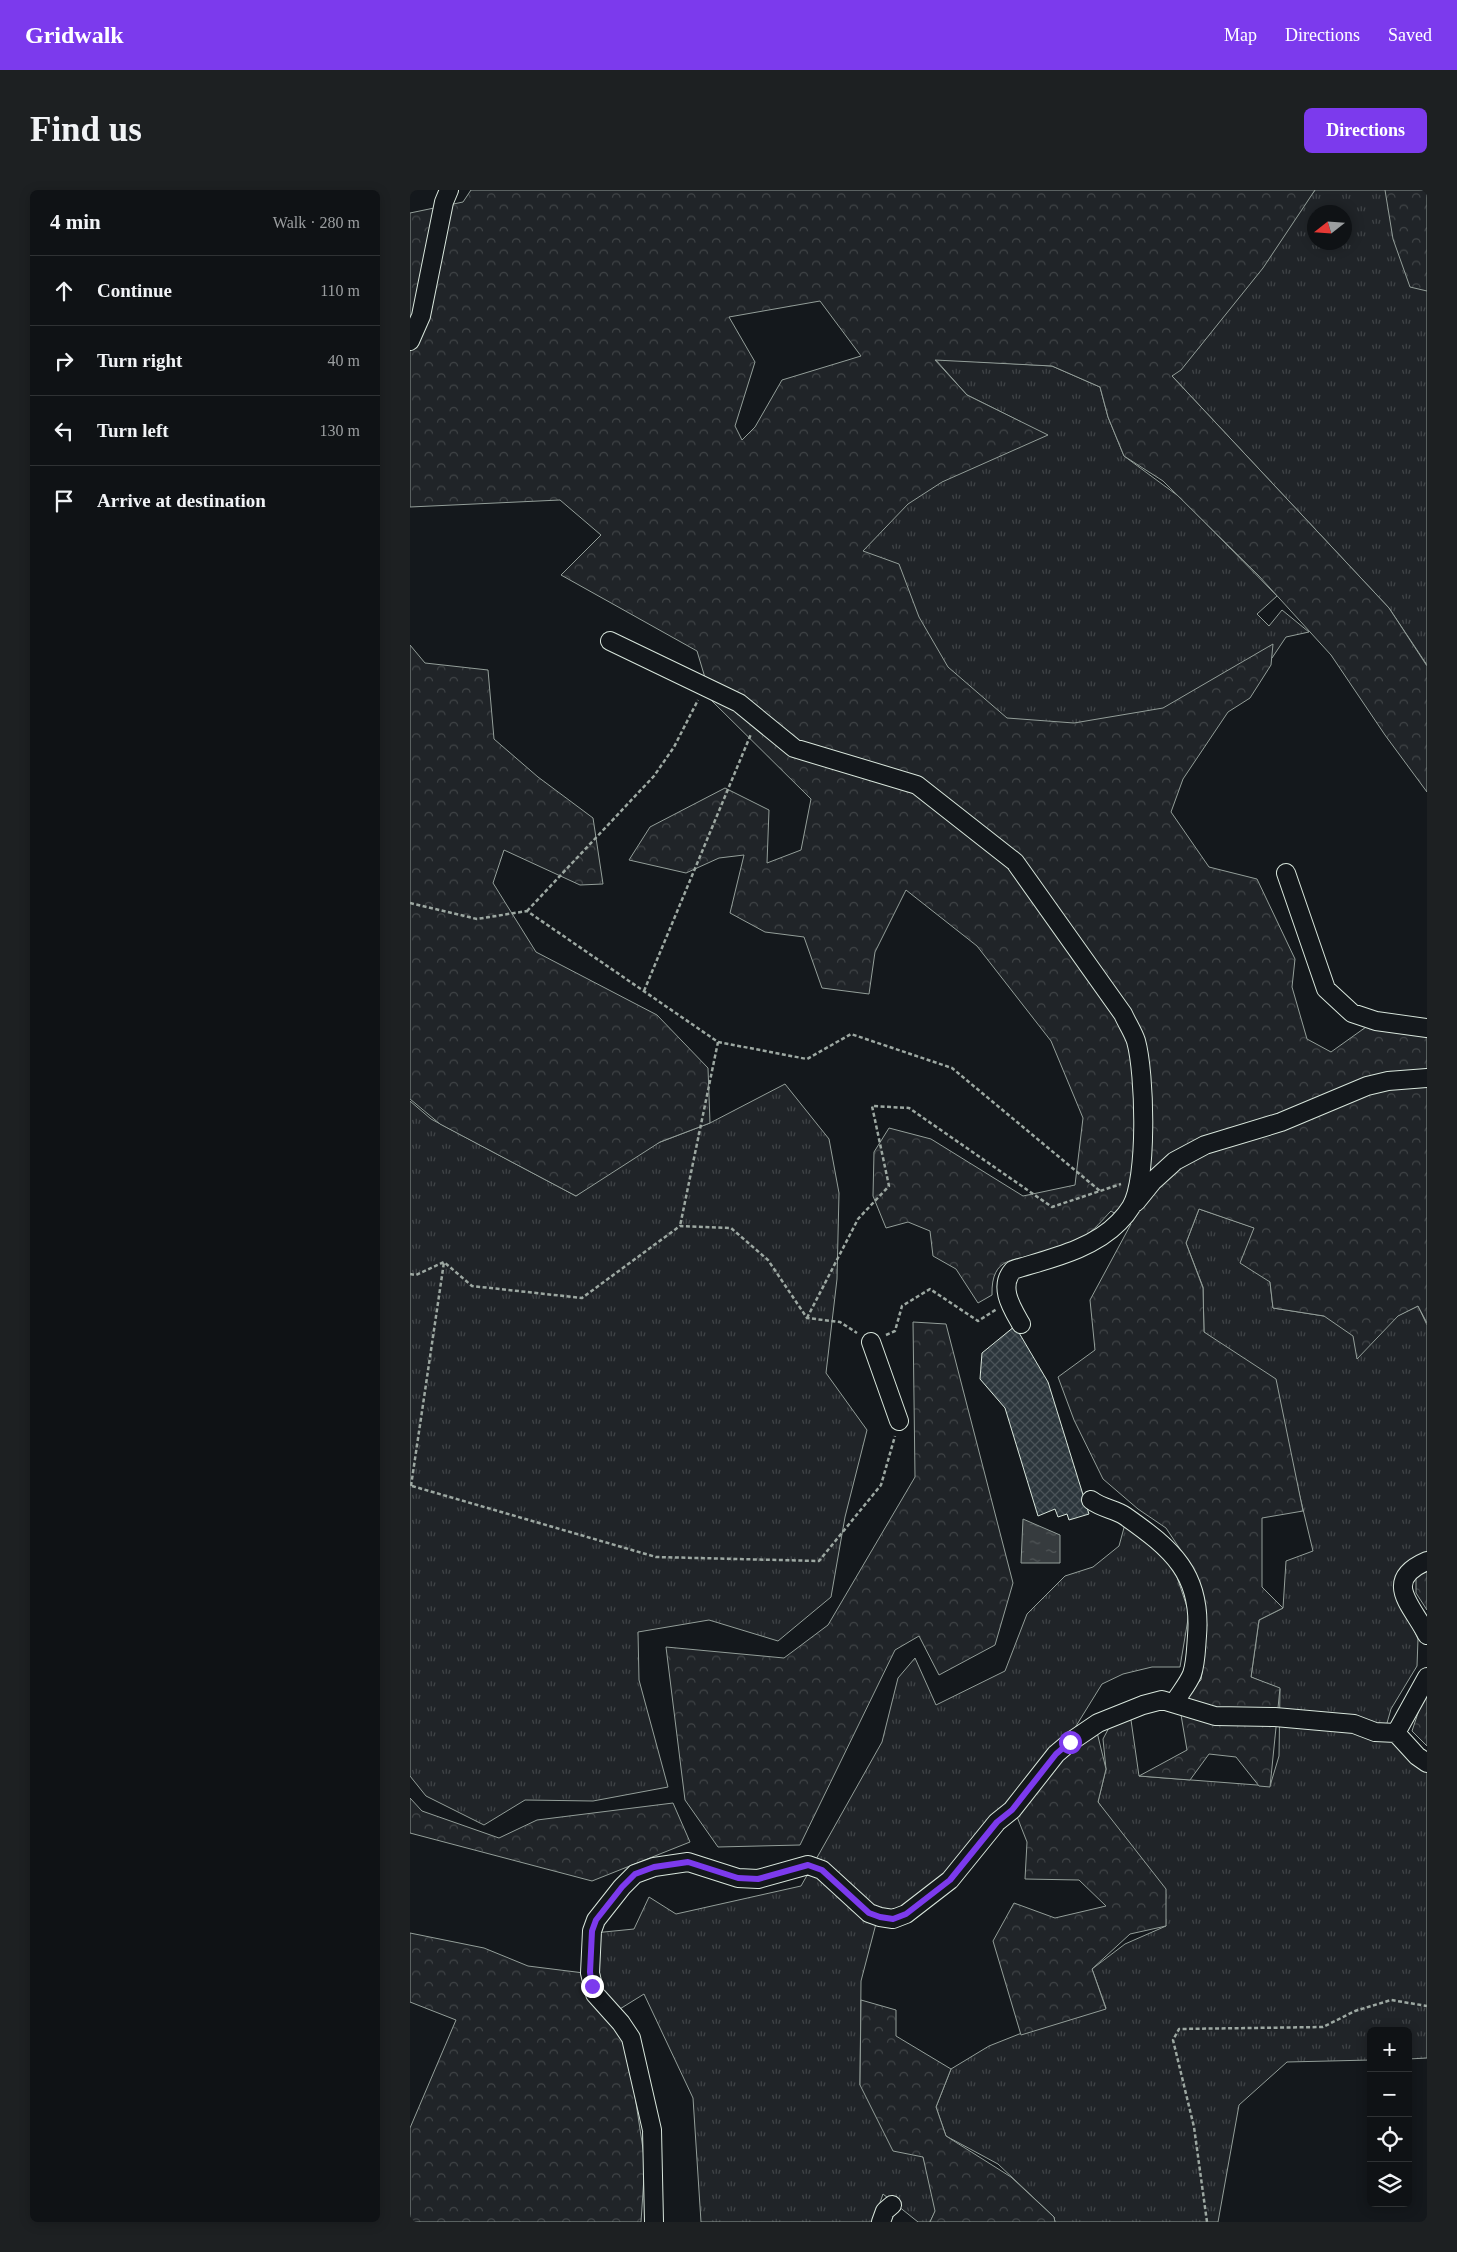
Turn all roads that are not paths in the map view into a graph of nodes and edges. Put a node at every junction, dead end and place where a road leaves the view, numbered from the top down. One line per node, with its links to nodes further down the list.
1 (449, 190): 2 (street)
2 (410, 341)
3 (610, 641): 7 (street)
4 (1286, 873): 5 (street)
5 (1427, 1028)
6 (1427, 1078): 7 (street)
7 (1132, 1206): 8 (street)
8 (1021, 1324)
9 (871, 1342): 10 (street)
10 (899, 1421)
11 (1091, 1500): 15 (street)
12 (1427, 1562): 13 (street)
13 (1427, 1635)
14 (1427, 1677): 16 (street)
15 (1174, 1703): 16 (street); 19 (street)
16 (1396, 1733): 17 (street)
17 (1427, 1763)
18 (892, 2205): 20 (street)
19 (654, 2222)
20 (881, 2222)

